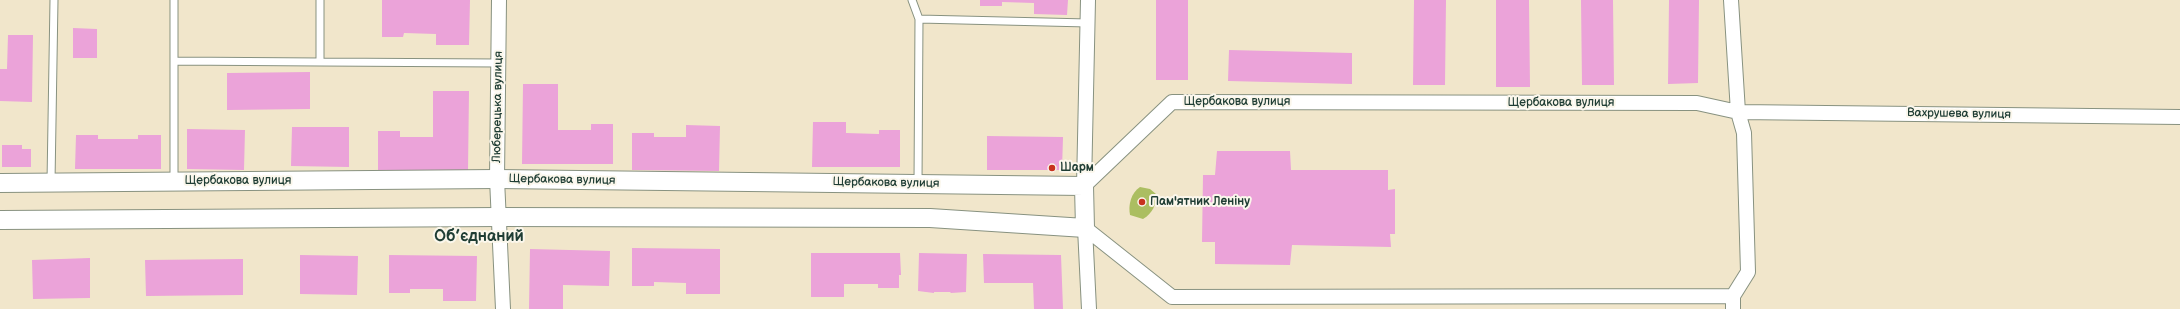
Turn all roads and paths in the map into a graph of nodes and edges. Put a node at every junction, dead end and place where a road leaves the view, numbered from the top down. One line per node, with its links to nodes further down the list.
1 (54, 0): 17 (lane)
2 (174, 0): 10 (lane)
3 (320, 0): 11 (lane)
4 (499, 0): 12 (street, Люберецька вулиця)
5 (912, 0): 8 (lane)
6 (1088, 0): 9 (street)
7 (1731, 0): 13 (street)
8 (919, 19): 9 (lane); 19 (lane)
9 (1088, 23): 20 (street)
10 (174, 61): 11 (lane); 16 (lane)
11 (320, 62): 12 (lane)
12 (498, 63): 15 (street, Люберецька вулиця)
13 (1738, 112): 14 (street, Вахрушева вулиця); 20 (street, Щербакова вулиця); 24 (street)
14 (2180, 117)
15 (497, 179): 16 (street, Щербакова вулиця); 19 (street, Щербакова вулиця); 21 (street, Люберецька вулиця)
16 (174, 181): 17 (street, Щербакова вулиця)
17 (51, 182): 18 (street, Щербакова вулиця)
18 (0, 183)
19 (918, 184): 20 (street, Щербакова вулиця)
20 (1084, 186): 23 (street)
21 (499, 217): 22 (street); 23 (street); 25 (street, Люберецька вулиця)
22 (0, 220)
23 (1085, 228): 24 (street); 26 (street)
24 (1733, 302)
25 (503, 309)
26 (1089, 309)

